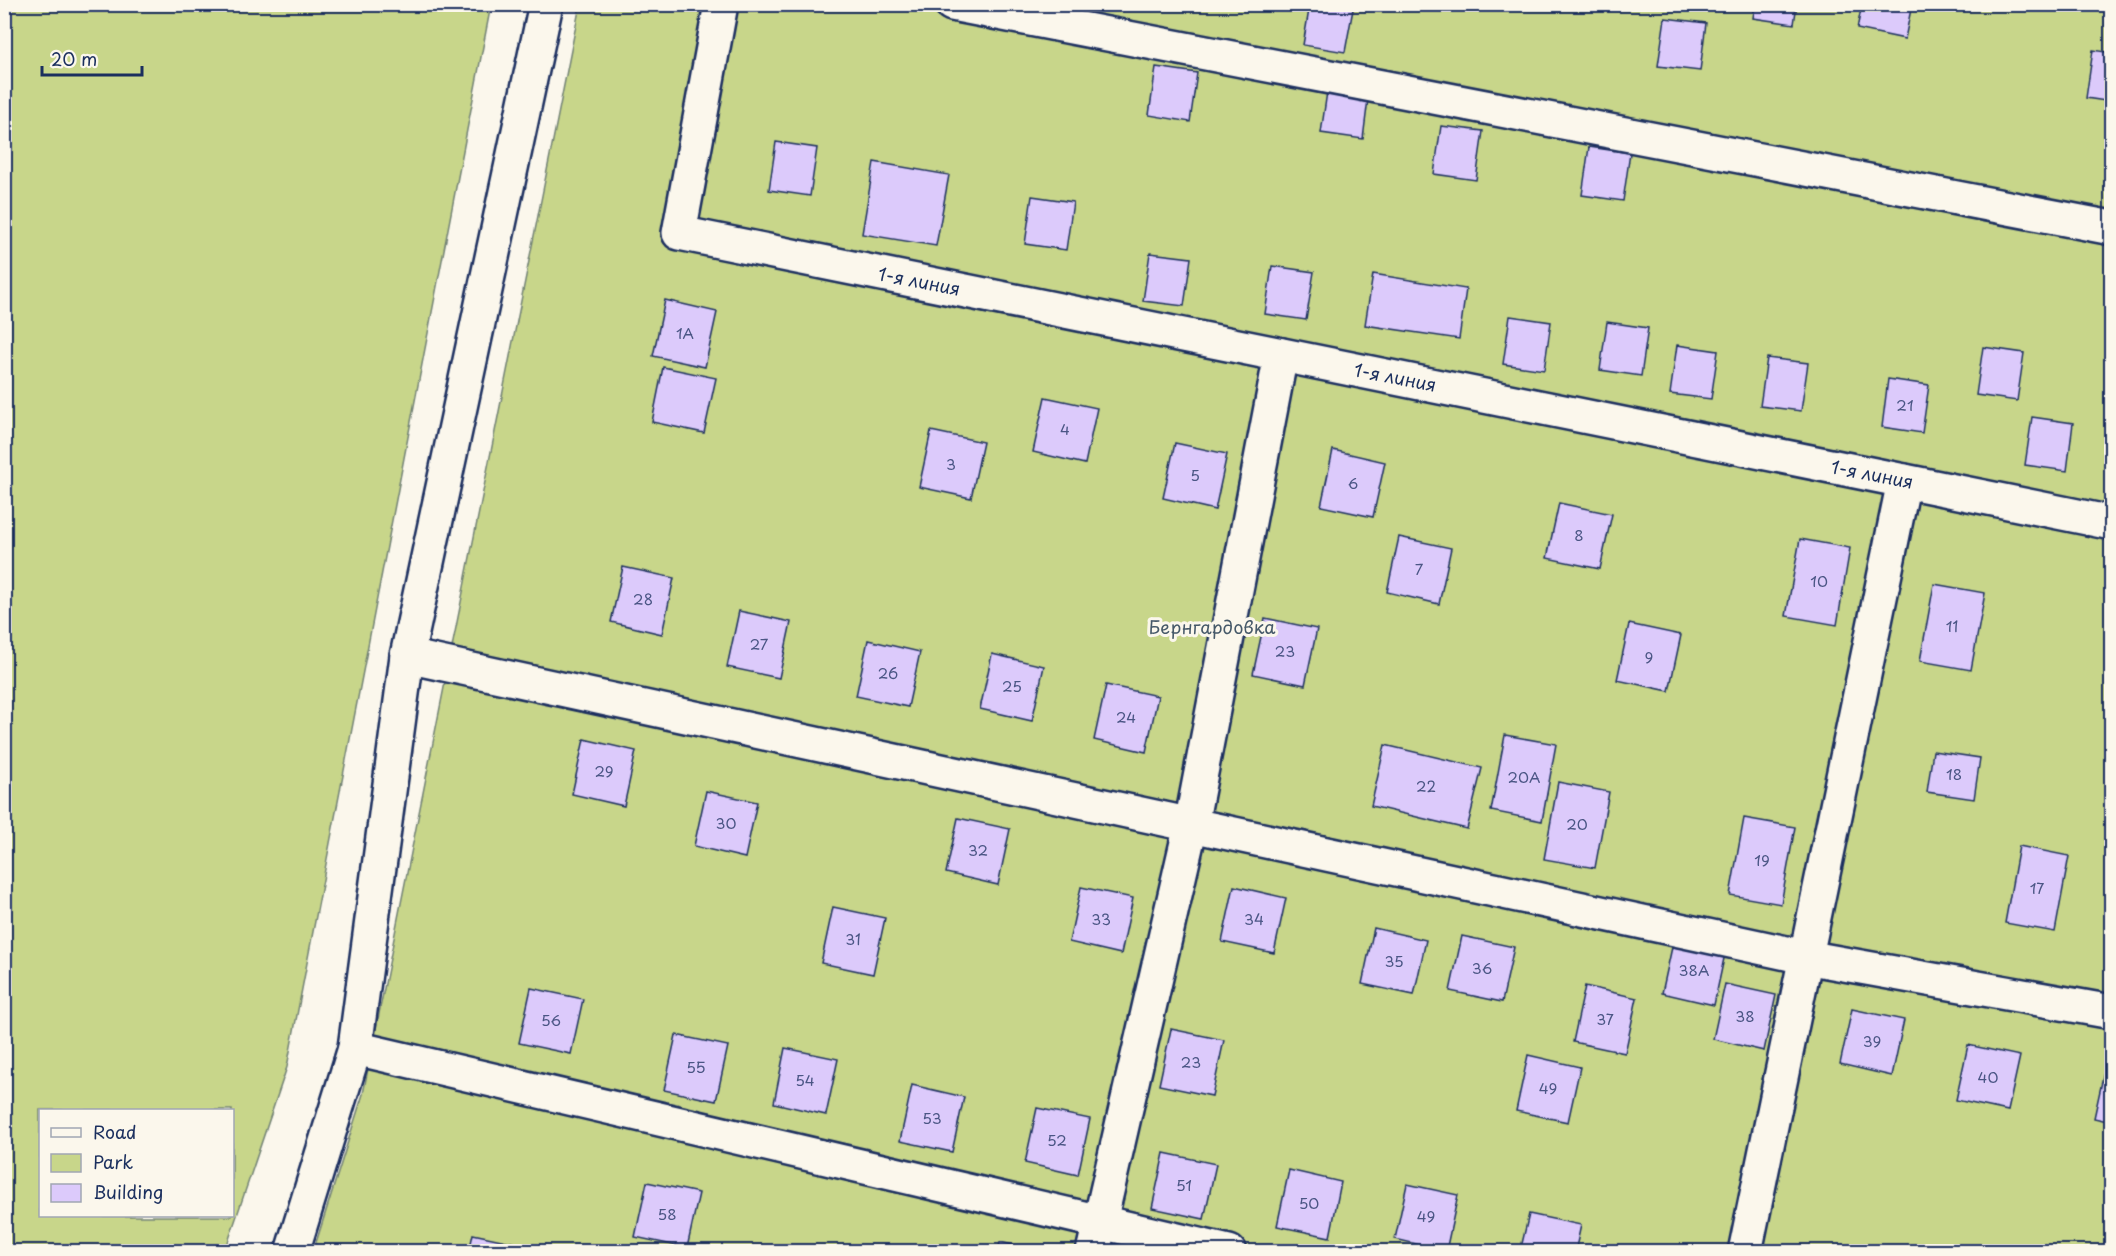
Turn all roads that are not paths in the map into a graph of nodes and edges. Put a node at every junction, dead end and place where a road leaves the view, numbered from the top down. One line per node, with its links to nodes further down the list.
1 (546, 4): 8 (street)
2 (721, 4): 5 (street, 1-я линия)
3 (952, 4): 4 (street)
4 (2112, 228)
5 (1281, 355): 6 (street, 1-я линия); 9 (street)
6 (1904, 481): 7 (street, 1-я линия); 10 (street)
7 (2112, 523)
8 (407, 656): 9 (street); 12 (street)
9 (1191, 825): 10 (street); 13 (street)
10 (1805, 957): 11 (street); 16 (street)
11 (2112, 1012)
12 (355, 1048): 13 (street); 14 (street)
13 (1097, 1236): 15 (street)
14 (291, 1251)
15 (1229, 1251)
16 (1745, 1251)

